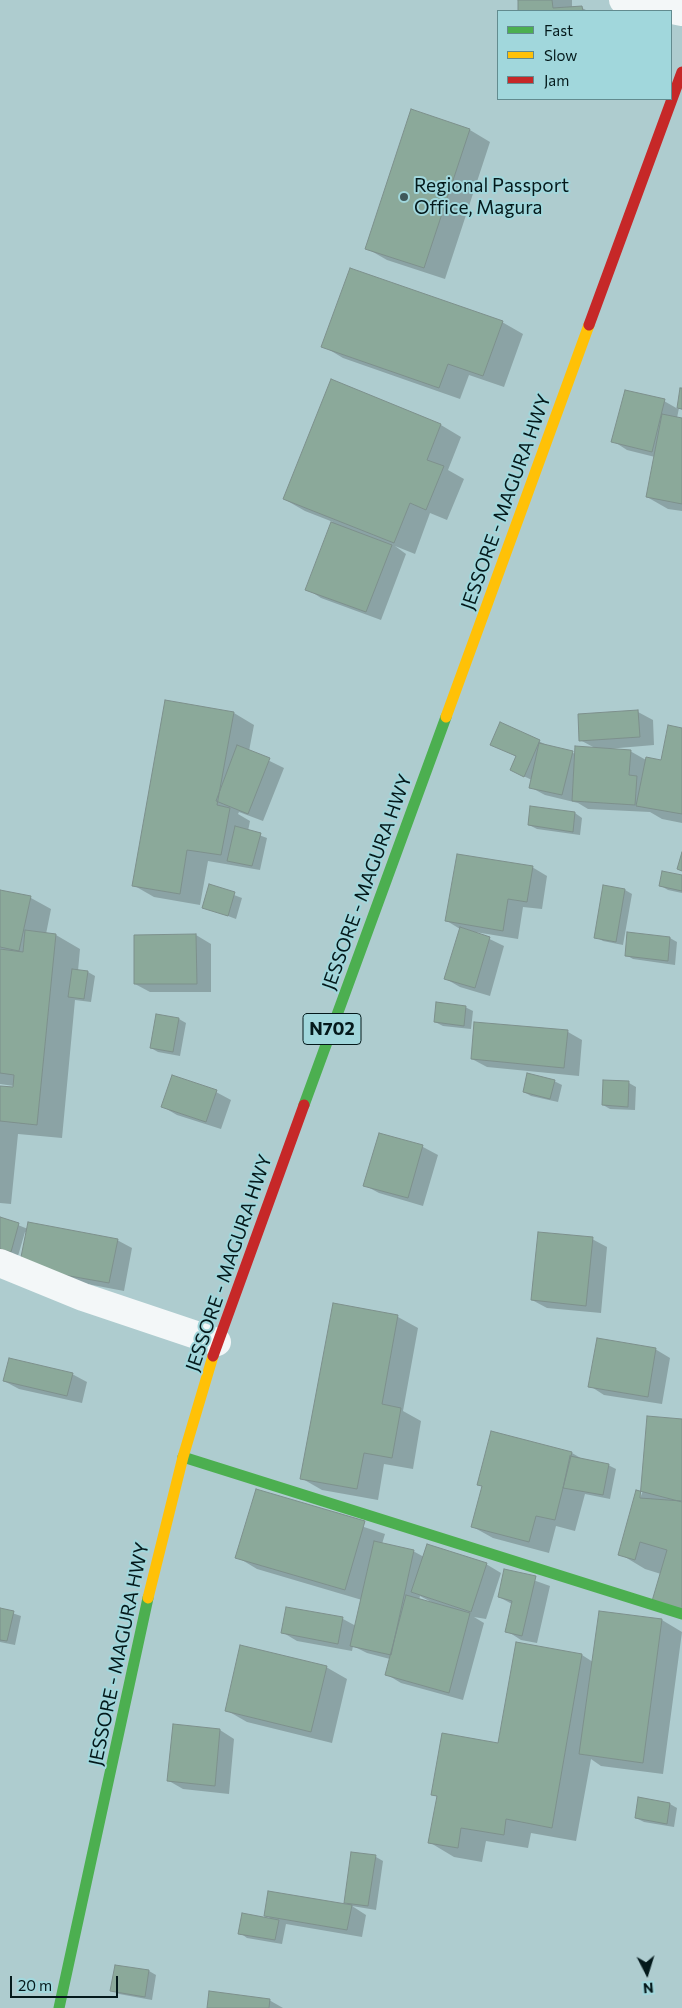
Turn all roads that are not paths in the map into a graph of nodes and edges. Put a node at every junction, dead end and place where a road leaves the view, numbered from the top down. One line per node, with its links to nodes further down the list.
1 (623, 0): 2 (street)
2 (682, 12)
3 (682, 72): 4 (main road, JESSORE - MAGURA HWY / N702)
4 (672, 99)
5 (672, 100): 7 (main road, JESSORE - MAGURA HWY / N702)
6 (0, 1263): 7 (street)
7 (217, 1342): 8 (main road, JESSORE - MAGURA HWY / N702)
8 (183, 1457): 9 (main road); 10 (main road, JESSORE - MAGURA HWY / N702)
9 (682, 1614)
10 (59, 2008)

